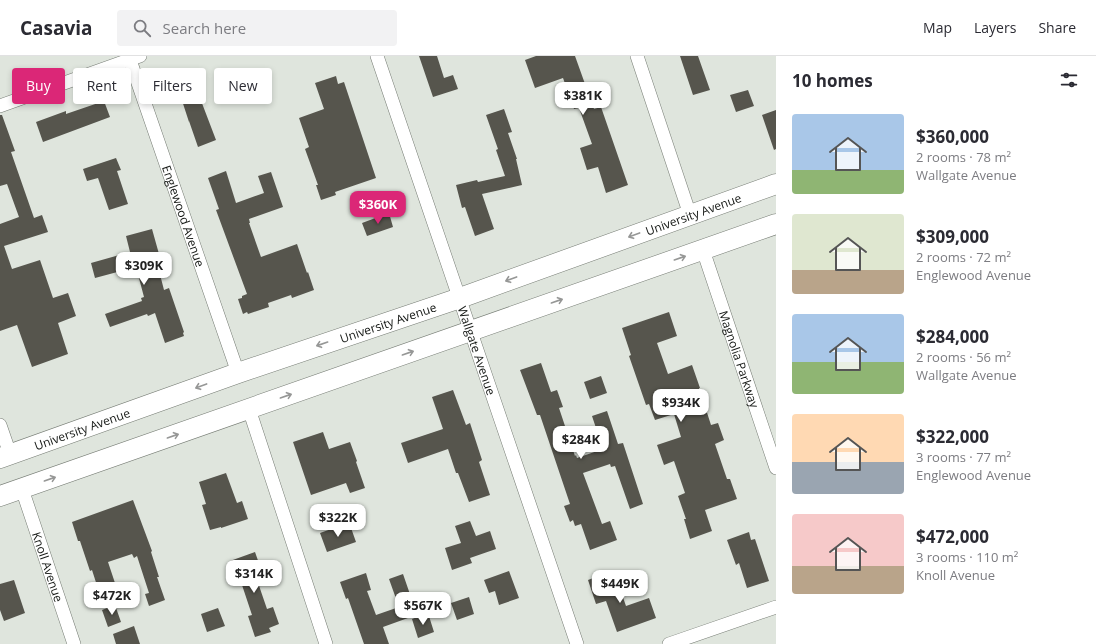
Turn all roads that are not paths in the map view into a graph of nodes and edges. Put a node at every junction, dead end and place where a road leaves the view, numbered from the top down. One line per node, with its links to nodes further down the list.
1 (377, 56): 9 (street, Wallgate Avenue)
2 (637, 56): 6 (street)
3 (135, 58): 4 (street); 11 (street, Englewood Avenue)
4 (0, 106)
5 (776, 184): 6 (main road, University Avenue)
6 (690, 215): 9 (main road, University Avenue, one-way to 9)
7 (776, 224): 8 (main road)
8 (702, 250): 10 (main road, one-way to 8); 15 (street, Magnolia Parkway)
9 (460, 298): 10 (street, Wallgate Avenue); 11 (main road, University Avenue, one-way to 11)
10 (471, 331): 12 (main road, one-way to 10); 21 (street, Wallgate Avenue)
11 (238, 373): 14 (main road, University Avenue, one-way to 14)
12 (249, 409): 16 (main road, one-way to 12); 20 (street)
13 (0, 425): 14 (street)
14 (5, 456)
15 (776, 468)
16 (22, 489): 17 (main road); 19 (street, Knoll Avenue)
17 (0, 496)
18 (776, 607): 22 (street)
19 (74, 644)
20 (326, 644)
21 (577, 644)
22 (669, 644)

